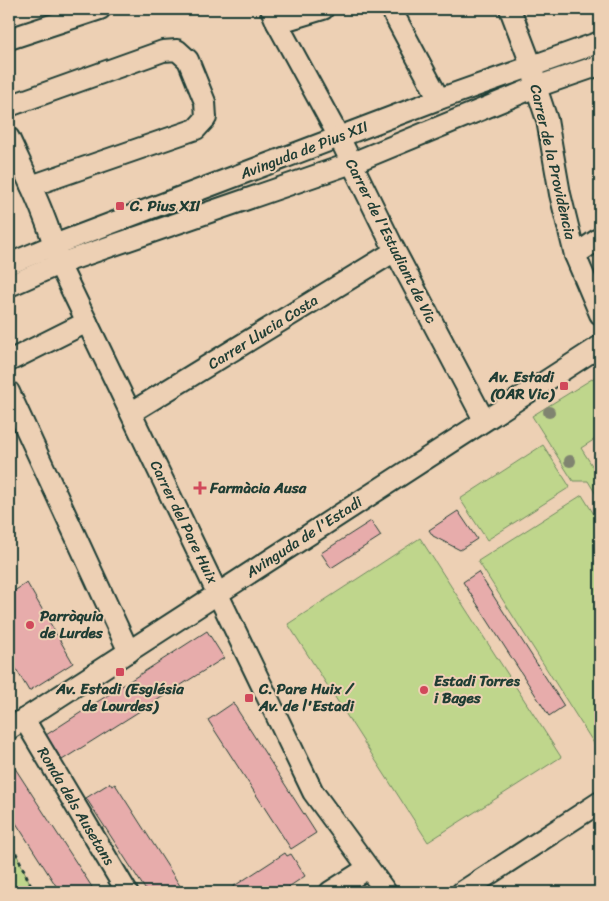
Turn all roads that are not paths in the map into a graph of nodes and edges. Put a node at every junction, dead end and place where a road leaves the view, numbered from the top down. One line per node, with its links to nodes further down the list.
1 (100, 9): 6 (street)
2 (323, 9): 5 (street)
3 (391, 9): 11 (street)
4 (510, 9): 9 (street, Carrer de la Providència)
5 (274, 16): 13 (street, Carrer de l'Estudiant de Vic)
6 (9, 39)
7 (600, 42): 9 (street, Avinguda de Pius XII)
8 (600, 65): 10 (street, Avinguda de Pius XII)
9 (532, 67): 10 (street, Carrer de la Providència); 11 (street, Avinguda de Pius XII)
10 (536, 87): 15 (street, Avinguda de Pius XII); 20 (street, Carrer de la Providència)
11 (439, 99): 13 (street, Avinguda de Pius XII)
12 (9, 106): 16 (street)
13 (339, 137): 15 (street, Carrer de l'Estudiant de Vic); 19 (street, Avinguda de Pius XII)
14 (9, 138): 16 (street, Carrer del Pare Huix)
15 (352, 163): 18 (street, Carrer de l'Estudiant de Vic); 19 (street, Avinguda de Pius XII)
16 (31, 186): 19 (street, Carrer del Pare Huix)
17 (600, 238): 20 (street)
18 (395, 251): 28 (street, Carrer Llucia Costa); 29 (street, Carrer de l'Estudiant de Vic)
19 (57, 254): 21 (street, Avinguda de Pius XII); 22 (street, Avinguda de Pius XII); 24 (street, Carrer del Pare Huix)
20 (575, 254): 23 (street, Carrer de la Providència)
21 (9, 264)
22 (9, 286)
23 (600, 314)
24 (88, 322): 26 (street); 28 (street, Carrer del Pare Huix)
25 (600, 346): 29 (street, Avinguda de l'Estadi)
26 (9, 361)
27 (9, 392): 31 (street)
28 (132, 412): 30 (street, Carrer del Pare Huix)
29 (484, 420): 30 (street, Avinguda de l'Estadi)
30 (218, 594): 31 (street, Avinguda de l'Estadi); 34 (street, Carrer del Pare Huix)
31 (129, 652): 32 (street, Avinguda de l'Estadi)
32 (16, 724): 35 (street, Ronda dels Ausetans)
33 (600, 802): 38 (street)
34 (368, 868): 36 (street); 37 (street, Carrer del Pare Huix)
35 (128, 892)
36 (330, 892)
37 (386, 892)
38 (462, 892)

